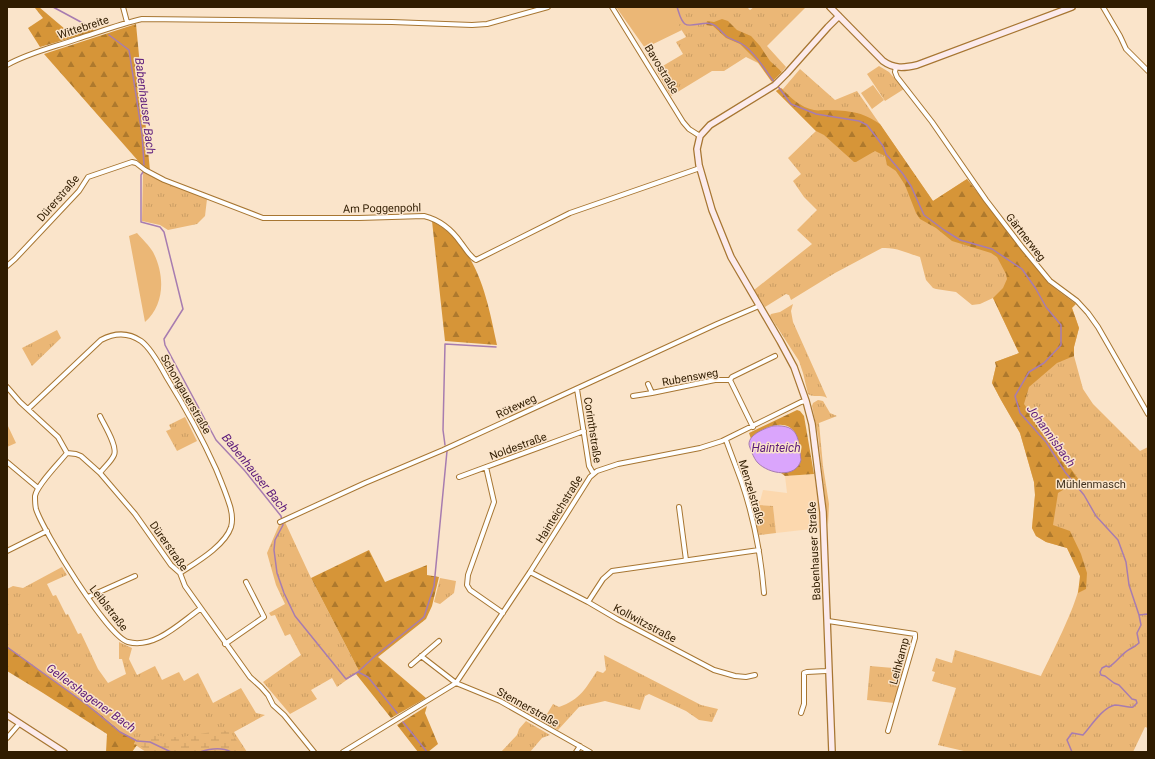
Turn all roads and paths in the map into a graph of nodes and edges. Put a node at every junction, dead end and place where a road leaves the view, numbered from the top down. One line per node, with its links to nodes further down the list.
1 (123, 7): 8 (street)
2 (548, 7): 8 (street, Wittebreite)
3 (612, 7): 12 (street, Bavostraße)
4 (830, 7): 7 (main road)
5 (1072, 7): 10 (main road)
6 (1103, 7): 11 (street)
7 (839, 16): 10 (main road); 12 (main road)
8 (127, 22): 9 (street, Wittebreite)
9 (7, 65)
10 (896, 67): 26 (street, Gärtnerweg)
11 (1148, 71)
12 (700, 136): 14 (main road)
13 (136, 163): 14 (street, Am Poggenpohl); 15 (street, Dürerstraße)
14 (700, 168): 16 (main road, Babenhauser Straße)
15 (7, 266)
16 (759, 306): 21 (street, Röteweg); 24 (main road, Babenhauser Straße)
17 (775, 356): 18 (street, Rubensweg)
18 (730, 380): 22 (street, Rubensweg); 28 (street, Rubensweg)
19 (648, 384): 22 (street, Rubensweg)
20 (7, 387): 25 (street)
21 (577, 389): 29 (street, Corinthstraße); 39 (street, Röteweg)
22 (652, 393): 23 (street, Rubensweg)
23 (633, 396)
24 (806, 401): 28 (street, Hainteichstraße); 53 (main road, Babenhauser Straße)
25 (28, 409): 31 (street); 45 (street, Schongauerstraße)
26 (1148, 414)
27 (100, 416): 34 (street)
28 (753, 427): 30 (street, Hainteichstraße)
29 (584, 432): 33 (street, Noldestraße); 35 (street, Corinthstraße)
30 (726, 440): 35 (street, Hainteichstraße); 41 (street, Menzelstraße)
31 (67, 453): 34 (street, Dürerstraße); 37 (street)
32 (7, 462): 37 (street)
33 (486, 467): 36 (street, Noldestraße); 52 (street)
34 (100, 473): 45 (street, Dürerstraße)
35 (593, 474): 44 (street, Hainteichstraße)
36 (459, 476)
37 (38, 488): 40 (street, Leiblstraße)
38 (679, 507): 43 (street)
39 (281, 521)
40 (47, 531): 42 (street); 49 (street, Leiblstraße)
41 (759, 550): 43 (street); 48 (street, Menzelstraße)
42 (7, 551)
43 (686, 560): 50 (street)
44 (530, 572): 50 (street, Kollwitzstraße); 52 (street, Hainteichstraße)
45 (180, 573): 51 (street, Dürerstraße)
46 (135, 576): 49 (street)
47 (246, 582): 55 (street)
48 (764, 593)
49 (88, 597): 51 (street, Leiblstraße)
50 (588, 602): 59 (street, Kollwitzstraße)
51 (200, 609): 55 (street, Dürerstraße)
52 (502, 613): 60 (street, Hainteichstraße)
53 (828, 621): 58 (main road, Babenhauser Straße); 64 (street, Leihkamp)
54 (439, 641): 56 (street)
55 (225, 644): 68 (street, Dürerstraße)
56 (421, 656): 57 (street); 60 (street)
57 (411, 665)
58 (829, 670): 61 (street); 72 (main road, Babenhauser Straße)
59 (755, 675)
60 (456, 684): 66 (street, Stennerstraße); 69 (street, Hainteichstraße)
61 (801, 713)
62 (7, 715): 63 (main road)
63 (20, 723): 65 (street); 67 (main road)
64 (888, 731)
65 (7, 738)
66 (580, 746): 70 (street); 71 (street, Stennerstraße)
67 (64, 752)
68 (314, 752)
69 (343, 752)
70 (576, 752)
71 (590, 752)
72 (832, 752)

